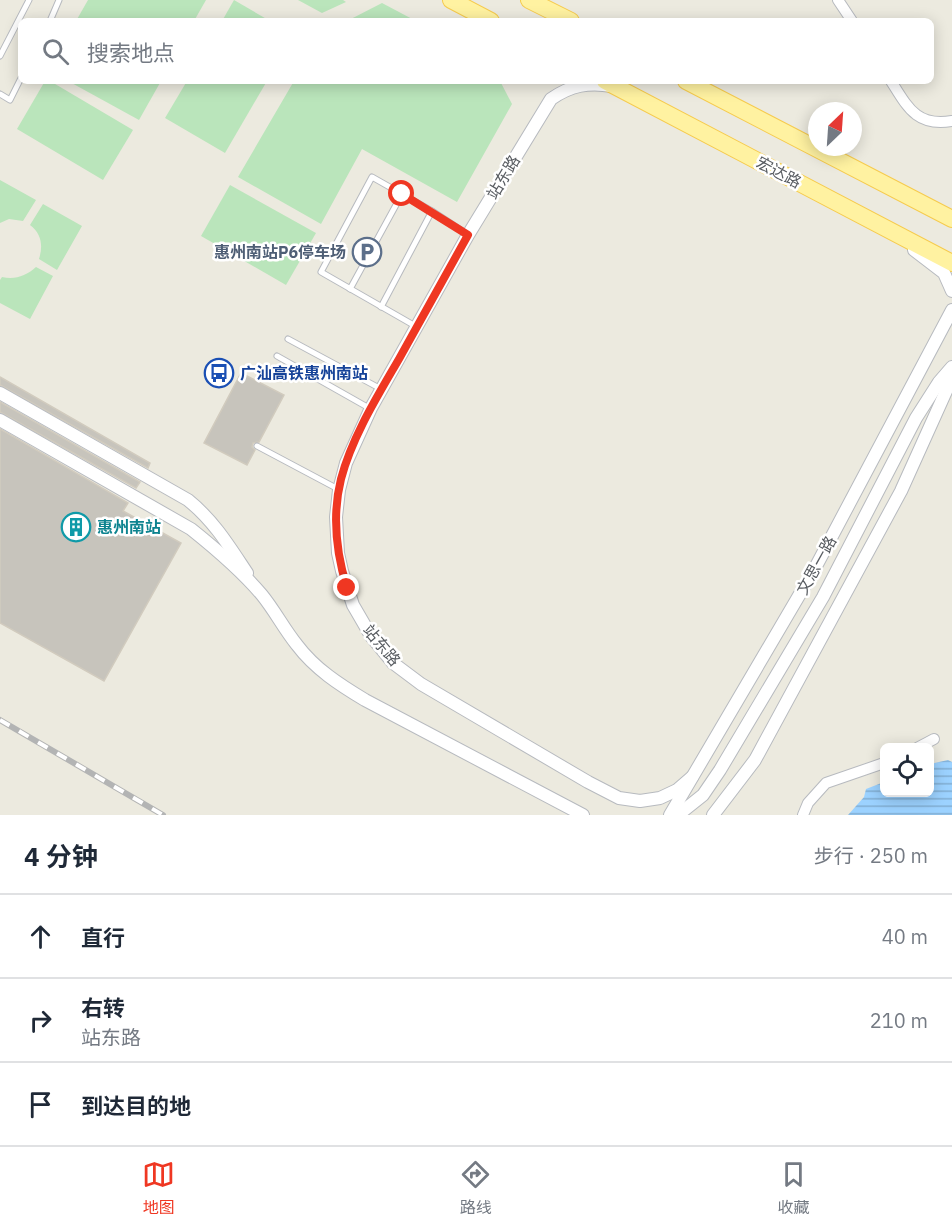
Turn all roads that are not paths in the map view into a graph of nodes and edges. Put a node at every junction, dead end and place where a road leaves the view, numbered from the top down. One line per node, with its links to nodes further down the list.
1 (29, 0): 6 (lane)
2 (59, 0): 7 (lane)
3 (451, 0): 8 (main road)
4 (529, 0): 9 (main road)
5 (838, 0): 10 (street)
6 (20, 18)
7 (51, 18)
8 (485, 18)
9 (565, 18)
10 (850, 18)
11 (18, 21): 12 (lane)
12 (0, 56)
13 (18, 84): 20 (lane)
14 (586, 84): 26 (street, 站东路)
15 (597, 84): 19 (street, 站东路)
16 (611, 84): 19 (main road, 宏达路)
17 (692, 84): 24 (main road)
18 (893, 84): 21 (street)
19 (621, 89): 25 (main road, 宏达路)
20 (0, 94)
21 (952, 121)
22 (402, 194): 23 (lane); 28 (lane); 28 (lane)
23 (432, 211): 26 (lane); 30 (lane)
24 (952, 219)
25 (884, 228): 27 (main road, 宏达路); 29 (street)
26 (468, 235): 32 (street, 站东路)
27 (952, 263)
28 (350, 289): 30 (lane)
29 (952, 291)
30 (381, 307): 32 (lane)
31 (952, 310): 47 (street, 文思一路)
32 (417, 327): 37 (street, 站东路)
33 (288, 339): 37 (lane)
34 (277, 356): 39 (lane)
35 (952, 367): 50 (street)
36 (952, 378): 51 (street)
37 (381, 389): 39 (street, 站东路)
38 (0, 393): 43 (street)
39 (371, 408): 42 (street, 站东路)
40 (0, 420): 43 (street)
41 (257, 446): 42 (lane)
42 (339, 490): 47 (street, 站东路)
43 (263, 596): 48 (street)
44 (934, 739): 45 (street)
45 (926, 743)
46 (880, 765): 52 (street)
47 (692, 777): 49 (street, 文思一路)
48 (583, 815)
49 (670, 815)
50 (678, 815)
51 (713, 815)
52 (803, 815)

